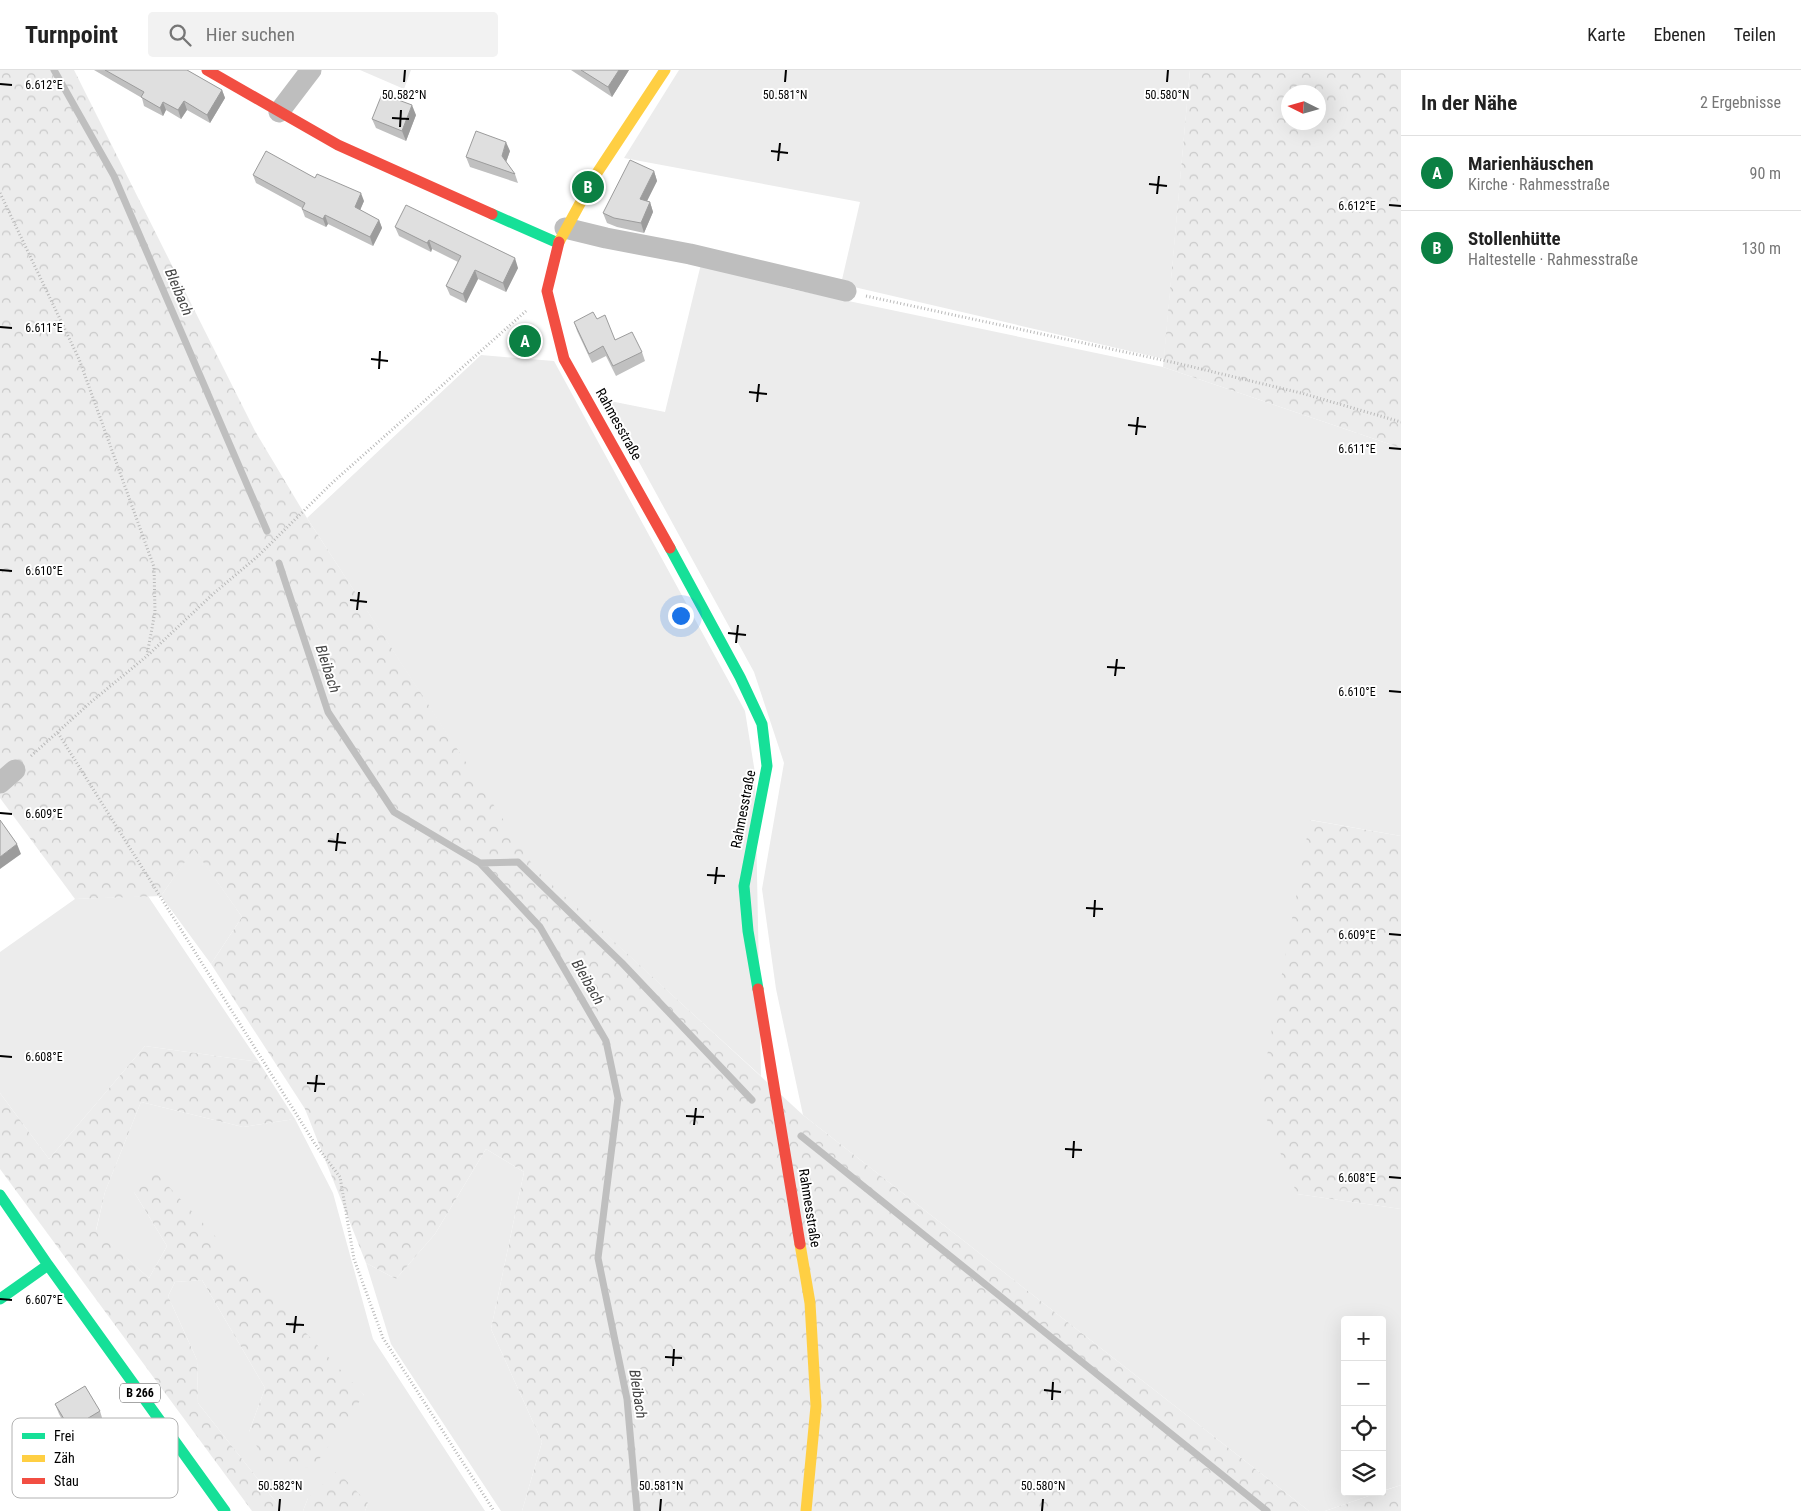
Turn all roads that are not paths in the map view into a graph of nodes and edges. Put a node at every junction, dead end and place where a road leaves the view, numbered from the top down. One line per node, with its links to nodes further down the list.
1 (207, 70): 4 (street)
2 (311, 70): 4 (street)
3 (666, 70): 5 (street, Rahmesstraße)
4 (279, 112): 5 (street)
5 (561, 235): 6 (street); 13 (street, Rahmesstraße)
6 (846, 291)
7 (0, 1195): 8 (street, B 266)
8 (48, 1266): 9 (street); 10 (street, B 266)
9 (0, 1299)
10 (158, 1418)
11 (178, 1446): 12 (street, B 266)
12 (225, 1511)
13 (806, 1511)

